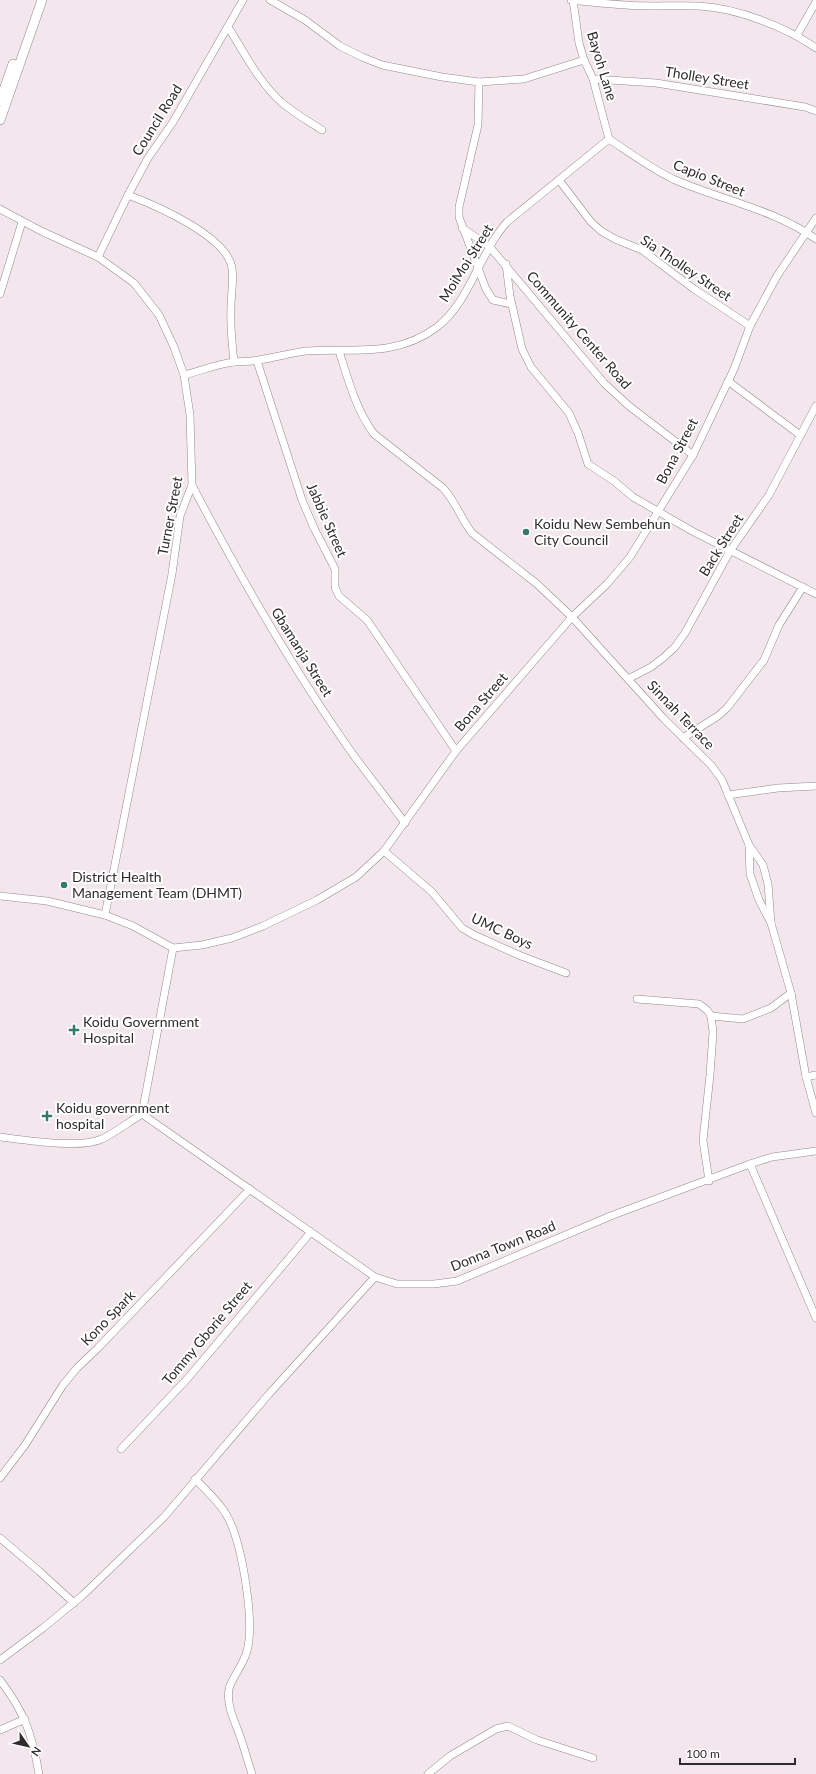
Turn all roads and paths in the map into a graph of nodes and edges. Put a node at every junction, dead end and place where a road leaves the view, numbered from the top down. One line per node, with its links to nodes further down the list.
1 (36, 0): 14 (main road)
2 (42, 0): 16 (main road)
3 (243, 0): 8 (street, Council Road)
4 (270, 0): 13 (street)
5 (572, 0): 7 (street); 11 (street, Bayoh Lane)
6 (816, 2): 9 (street)
7 (701, 3): 9 (street)
8 (228, 26): 17 (street); 20 (street, Council Road)
9 (797, 35): 10 (street)
10 (816, 48)
11 (584, 60): 12 (street, Bayoh Lane); 13 (street)
12 (592, 79): 15 (street, Tholley Street); 18 (street, Bayoh Lane)
13 (479, 82): 24 (street)
14 (0, 100)
15 (816, 111)
16 (0, 120)
17 (322, 130)
18 (608, 139): 19 (street, MoiMoi Street); 25 (street, Capio Street)
19 (559, 180): 27 (street, MoiMoi Street); 33 (street, Sia Tholley Street)
20 (128, 195): 28 (street, Council Road); 36 (street)
21 (0, 209): 23 (street, Turner Street)
22 (816, 218): 25 (street, Bona Street)
23 (22, 222): 28 (street, Turner Street); 31 (street)
24 (462, 228): 27 (street, Community Center Road); 30 (street)
25 (805, 232): 26 (street); 33 (street, Bona Street)
26 (816, 239)
27 (489, 246): 29 (street, Community Center Road); 30 (street, MoiMoi Street)
28 (98, 257): 37 (street, Turner Street)
29 (506, 264): 32 (street); 41 (street, Community Center Road)
30 (478, 269): 32 (street); 34 (street, MoiMoi Street)
31 (0, 294)
32 (511, 304): 43 (street)
33 (750, 326): 38 (street, Bona Street)
34 (339, 351): 35 (street, MoiMoi Street); 47 (street)
35 (257, 361): 36 (street, MoiMoi Street); 50 (street, Jabbie Street)
36 (234, 362): 37 (street, MoiMoi Street)
37 (184, 375): 42 (street, Turner Street)
38 (728, 381): 40 (street); 41 (street, Bona Street)
39 (816, 406): 40 (street, Back Street)
40 (800, 435): 44 (street, Back Street)
41 (692, 455): 43 (street, Bona Street)
42 (192, 485): 53 (street, Gbamanja Street); 57 (street, Turner Street)
43 (659, 512): 44 (street); 47 (street, Bona Street)
44 (730, 551): 45 (street); 48 (street, Back Street)
45 (803, 587): 46 (street); 49 (street)
46 (816, 594)
47 (572, 617): 48 (street, Sinnah Terrace); 50 (street, Bona Street)
48 (628, 679): 49 (street, Sinnah Terrace)
49 (683, 738): 52 (street, Sinnah Terrace)
50 (456, 751): 53 (street, Bona Street)
51 (816, 786): 52 (street)
52 (728, 795): 54 (street, Sinnah Terrace)
53 (405, 823): 55 (street, Bona Street)
54 (749, 845): 58 (street, Sinnah Terrace); 58 (street, Sinnah Terrace)
55 (384, 851): 59 (street, Bona Street); 60 (street, UMC Boys)
56 (0, 896): 57 (street)
57 (105, 915): 59 (street)
58 (771, 923): 61 (street)
59 (173, 948): 67 (street)
60 (566, 973)
61 (791, 993): 63 (street); 65 (street)
62 (636, 999): 63 (street)
63 (711, 1016): 71 (street)
64 (816, 1075): 65 (street)
65 (806, 1077): 66 (street)
66 (816, 1113)
67 (142, 1114): 68 (street); 72 (street, Donna Town Road)
68 (0, 1138)
69 (816, 1151): 70 (street, Donna Town Road)
70 (750, 1164): 71 (street, Donna Town Road); 75 (street)
71 (709, 1181): 74 (street, Donna Town Road)
72 (250, 1189): 73 (street, Donna Town Road); 77 (street, Kono Spark)
73 (311, 1232): 74 (street, Donna Town Road); 76 (street, Tommy Gborie Street)
74 (375, 1277): 78 (street)
75 (816, 1318)
76 (121, 1449)
77 (0, 1478)
78 (195, 1479): 80 (street); 87 (street)
79 (0, 1538): 80 (street)
80 (74, 1603): 81 (street)
81 (0, 1660)
82 (0, 1680): 83 (street)
83 (25, 1719): 84 (street); 86 (street)
84 (0, 1730)
85 (593, 1758): 88 (street)
86 (39, 1774)
87 (252, 1774)
88 (428, 1774)

